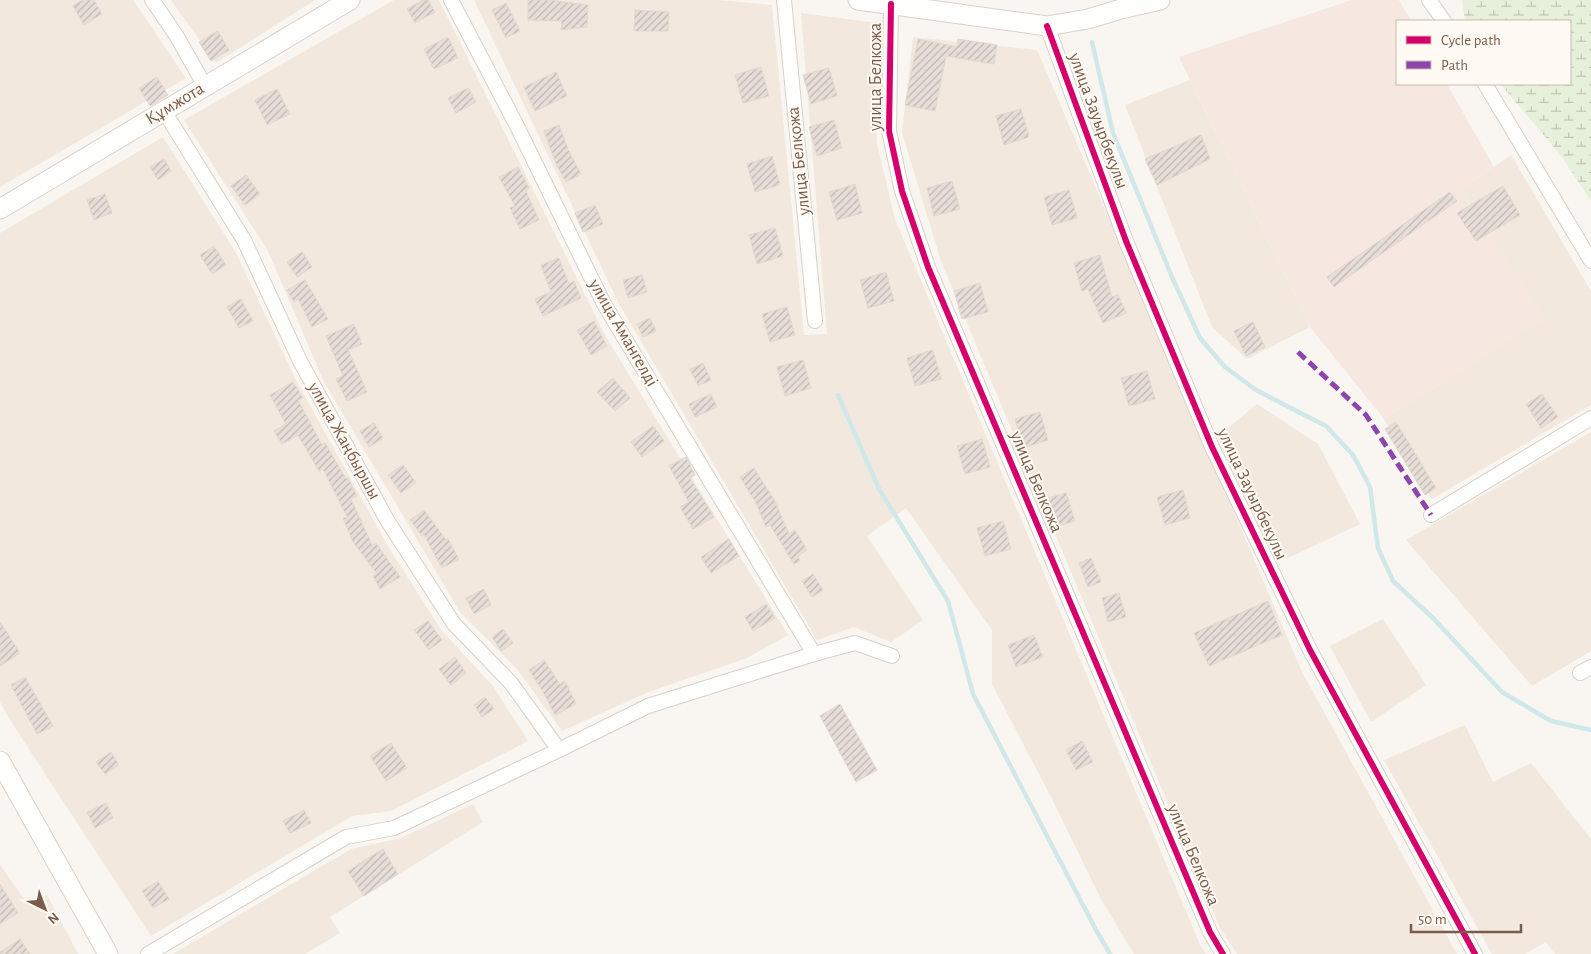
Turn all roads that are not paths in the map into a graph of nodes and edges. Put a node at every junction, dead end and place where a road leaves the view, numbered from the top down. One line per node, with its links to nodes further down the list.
1 (152, 0): 13 (street)
2 (350, 0): 13 (street, Құмжота)
3 (451, 0): 20 (street, улица Амангелді)
4 (784, 0): 17 (street, улица Белқожа)
5 (858, 0): 8 (street)
6 (1160, 0): 9 (street)
7 (1429, 0): 10 (street)
8 (891, 4): 11 (street); 26 (street, улица Белкожа)
9 (1118, 4): 11 (street)
10 (1443, 20)
11 (1047, 26): 27 (street, улица Зауырбекулы)
12 (1487, 85): 16 (street)
13 (206, 86): 14 (street, Құмжота)
14 (164, 111): 15 (street, Құмжота); 22 (street, улица Жаңбыршы)
15 (0, 208)
16 (1591, 261)
17 (815, 321)
18 (1591, 418): 19 (street)
19 (1431, 515)
20 (814, 654): 21 (street); 22 (street)
21 (892, 656)
22 (559, 750): 25 (street)
23 (0, 761): 24 (street)
24 (108, 954)
25 (148, 954)
26 (1223, 954)
27 (1475, 954)

